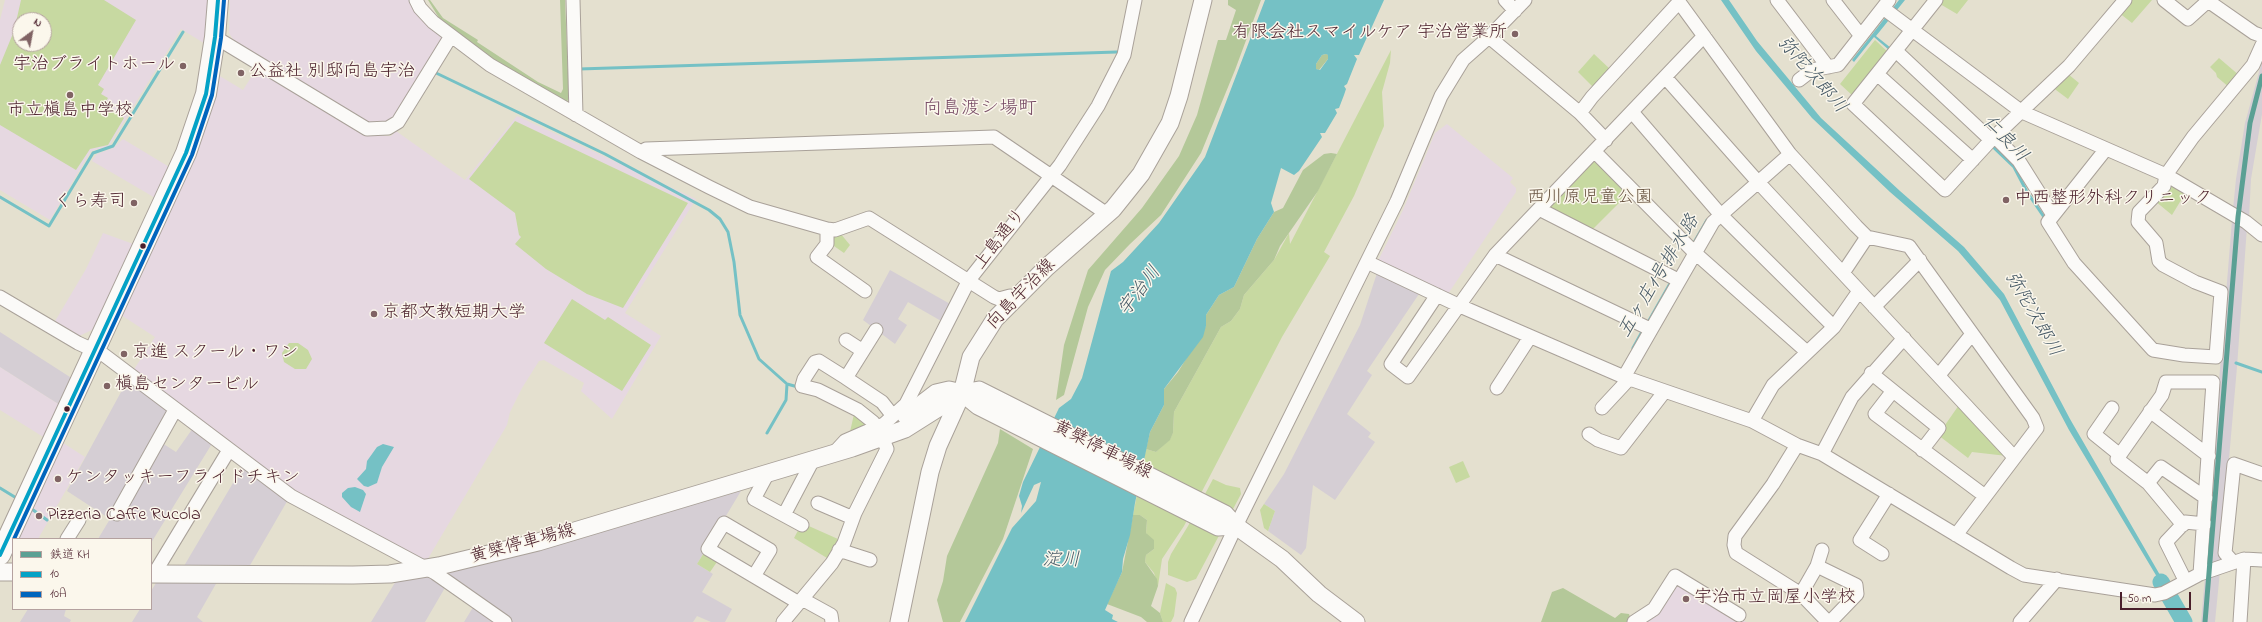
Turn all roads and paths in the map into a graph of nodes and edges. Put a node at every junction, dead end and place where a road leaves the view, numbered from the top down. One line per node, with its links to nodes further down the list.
1 (218, 0): 20 (highway)
2 (416, 0): 16 (street)
3 (573, 0): 31 (street)
4 (1135, 0): 40 (street, 上島通り)
5 (1203, 0): 44 (main road, 向島宇治線)
6 (1505, 0): 14 (street)
7 (1525, 0): 14 (street)
8 (1777, 0): 24 (street)
9 (1833, 0): 18 (street)
10 (1936, 0): 15 (street)
11 (2125, 0): 30 (street)
12 (2164, 0): 19 (street)
13 (1888, 8): 15 (street); 18 (street)
14 (1515, 11): 21 (street)
15 (1913, 30): 23 (street); 30 (street)
16 (451, 36): 20 (street); 31 (street)
17 (1704, 36): 26 (street); 28 (street); 37 (street)
18 (1861, 36): 24 (street)
19 (2262, 36)
20 (215, 37): 70 (highway)
21 (1489, 37): 28 (street); 52 (street)
22 (2262, 46): 39 (street)
23 (1893, 54): 25 (street); 33 (street)
24 (1828, 67): 27 (street)
25 (1877, 74): 38 (street); 38 (street)
26 (1665, 78): 29 (street); 41 (street)
27 (1799, 80)
28 (1580, 112): 32 (street)
29 (1632, 112): 32 (street); 43 (street)
30 (2022, 112): 33 (street); 34 (street)
31 (576, 115): 35 (street)
32 (1606, 140): 36 (street)
33 (1990, 141): 38 (street); 45 (street)
34 (2106, 149): 39 (street); 45 (street)
35 (641, 152): 40 (street); 46 (street)
36 (1594, 152): 42 (street); 49 (street)
37 (1790, 154): 41 (street); 48 (street)
38 (1973, 160)
39 (2166, 175): 45 (street); 47 (street)
40 (1050, 176): 44 (street); 55 (street, 上島通り)
41 (1755, 179): 43 (street); 53 (street)
42 (1540, 209): 50 (street); 54 (street)
43 (1718, 211): 49 (street); 64 (street)
44 (1107, 214): 60 (main road, 向島宇治線)
45 (2053, 215)
46 (827, 229): 55 (street); 56 (street)
47 (2262, 235)
48 (1867, 237): 51 (street); 53 (street)
49 (1691, 249): 54 (street); 72 (street)
50 (1495, 255): 61 (street); 63 (street)
51 (1920, 260): 62 (street); 66 (street)
52 (1368, 262): 58 (street); 110 (street)
53 (1843, 273): 57 (street)
54 (1675, 278): 63 (street)
55 (969, 280): 60 (street); 86 (street, 上島通り)
56 (864, 291)
57 (1859, 291): 62 (street); 64 (street)
58 (1437, 295): 61 (street); 61 (street)
59 (0, 297): 70 (street)
60 (1014, 300): 80 (main road, 向島宇治線)
61 (1460, 306): 67 (street)
62 (1874, 306): 68 (street)
63 (1647, 327): 76 (street)
64 (1834, 327): 72 (street)
65 (876, 330): 71 (street)
66 (1972, 334): 74 (street); 97 (street)
67 (1530, 336): 76 (street); 77 (street)
68 (1904, 338): 73 (street); 74 (street)
69 (846, 340): 71 (street)
70 (94, 350): 83 (street); 119 (highway)
71 (863, 351): 75 (street)
72 (1807, 352): 87 (street)
73 (1871, 373): 79 (street); 94 (street)
74 (1939, 375): 97 (street)
75 (846, 378): 86 (street); 89 (street)
76 (1627, 378): 78 (street); 81 (street)
77 (1497, 388)
78 (1665, 391): 87 (street); 90 (street)
79 (1892, 392): 93 (street); 93 (street)
80 (971, 395): 85 (main road, 黄檗停車場線); 88 (main road, 向島宇治線); 89 (main road, 黄檗停車場線); 110 (main road, 黄檗停車場線)
81 (1602, 408)
82 (2112, 408): 95 (street)
83 (175, 410): 92 (street); 106 (street)
84 (2150, 411): 95 (street); 96 (street); 96 (street)
85 (928, 413): 88 (main road); 89 (main road, 黄檗停車場線)
86 (893, 416): 89 (street, 上島通り)
87 (1752, 421): 91 (street)
88 (945, 427): 138 (main road, 向島宇治線)
89 (878, 432): 98 (main road, 黄檗停車場線); 108 (street)
90 (1589, 434)
91 (1797, 445): 94 (street); 132 (street)
92 (229, 450): 124 (street); 127 (street)
93 (1922, 450): 103 (street)
94 (1822, 454): 102 (street)
95 (2120, 455): 101 (street)
96 (2209, 456): 104 (street)
97 (2014, 457): 103 (street)
98 (813, 460): 99 (main road, 黄檗停車場線); 107 (street)
99 (768, 473): 107 (street); 124 (main road, 黄檗停車場線)
100 (2262, 474): 122 (street)
101 (2148, 483): 104 (street); 111 (street)
102 (1889, 494): 114 (street); 118 (street)
103 (1985, 496): 114 (street)
104 (2206, 498): 112 (street)
105 (818, 503): 108 (street)
106 (117, 514)
107 (784, 515): 113 (street)
108 (850, 517): 116 (street)
109 (79, 520): 115 (street)
110 (1228, 523): 139 (street); 140 (main road, 黄檗停車場線)
111 (2183, 524): 112 (street); 131 (street)
112 (2205, 524): 128 (street)
113 (802, 525)
114 (1956, 535): 130 (street)
115 (68, 538)
116 (839, 550): 120 (street); 133 (street)
117 (1822, 550): 123 (street)
118 (1882, 554)
119 (0, 555)
120 (870, 560)
121 (2262, 560): 122 (street)
122 (2239, 561): 128 (street); 144 (street)
123 (1817, 566): 132 (street); 142 (street)
124 (425, 568): 127 (main road, 黄檗停車場線); 136 (street)
125 (0, 572): 126 (main road)
126 (12, 572)
127 (153, 574)
128 (2200, 574): 131 (street)
129 (754, 576): 129 (street); 133 (street)
130 (2057, 579): 131 (street); 143 (street)
131 (2185, 580)
132 (1801, 594): 142 (street)
133 (797, 601): 135 (street); 137 (street)
134 (1739, 614): 141 (street)
135 (835, 621)
136 (505, 622)
137 (783, 622)
138 (899, 622)
139 (1191, 622)
140 (1356, 622)
141 (1634, 622)
142 (1829, 622)
143 (2020, 622)
144 (2240, 622)

